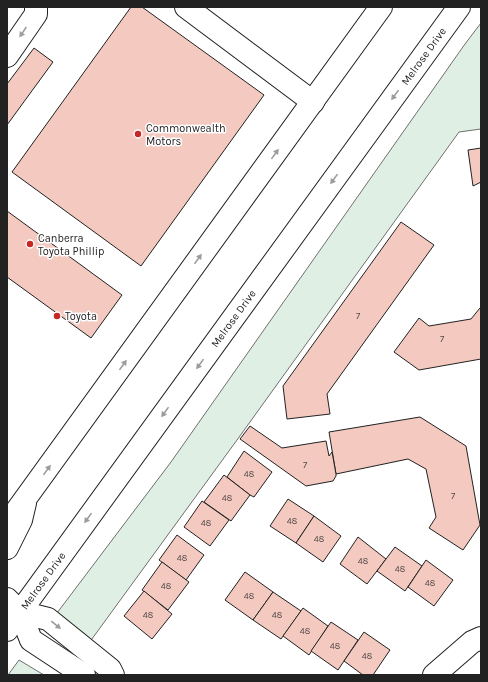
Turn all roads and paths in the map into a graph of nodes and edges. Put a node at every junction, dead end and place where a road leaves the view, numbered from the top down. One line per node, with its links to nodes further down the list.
1 (36, 7): 5 (main road, one-way to 5)
2 (186, 7): 6 (main road)
3 (381, 7): 6 (main road)
4 (459, 7): 10 (main road, Melrose Drive, one-way to 10)
5 (7, 56)
6 (313, 102): 7 (main road, one-way to 6)
7 (26, 498): 8 (main road); 9 (main road)
8 (7, 524)
9 (7, 548)
10 (13, 605): 11 (main road, Melrose Drive); 13 (main road); 14 (main road, one-way to 14)
11 (7, 630)
12 (481, 638): 15 (main road)
13 (84, 675)
14 (114, 675)
15 (434, 675)

